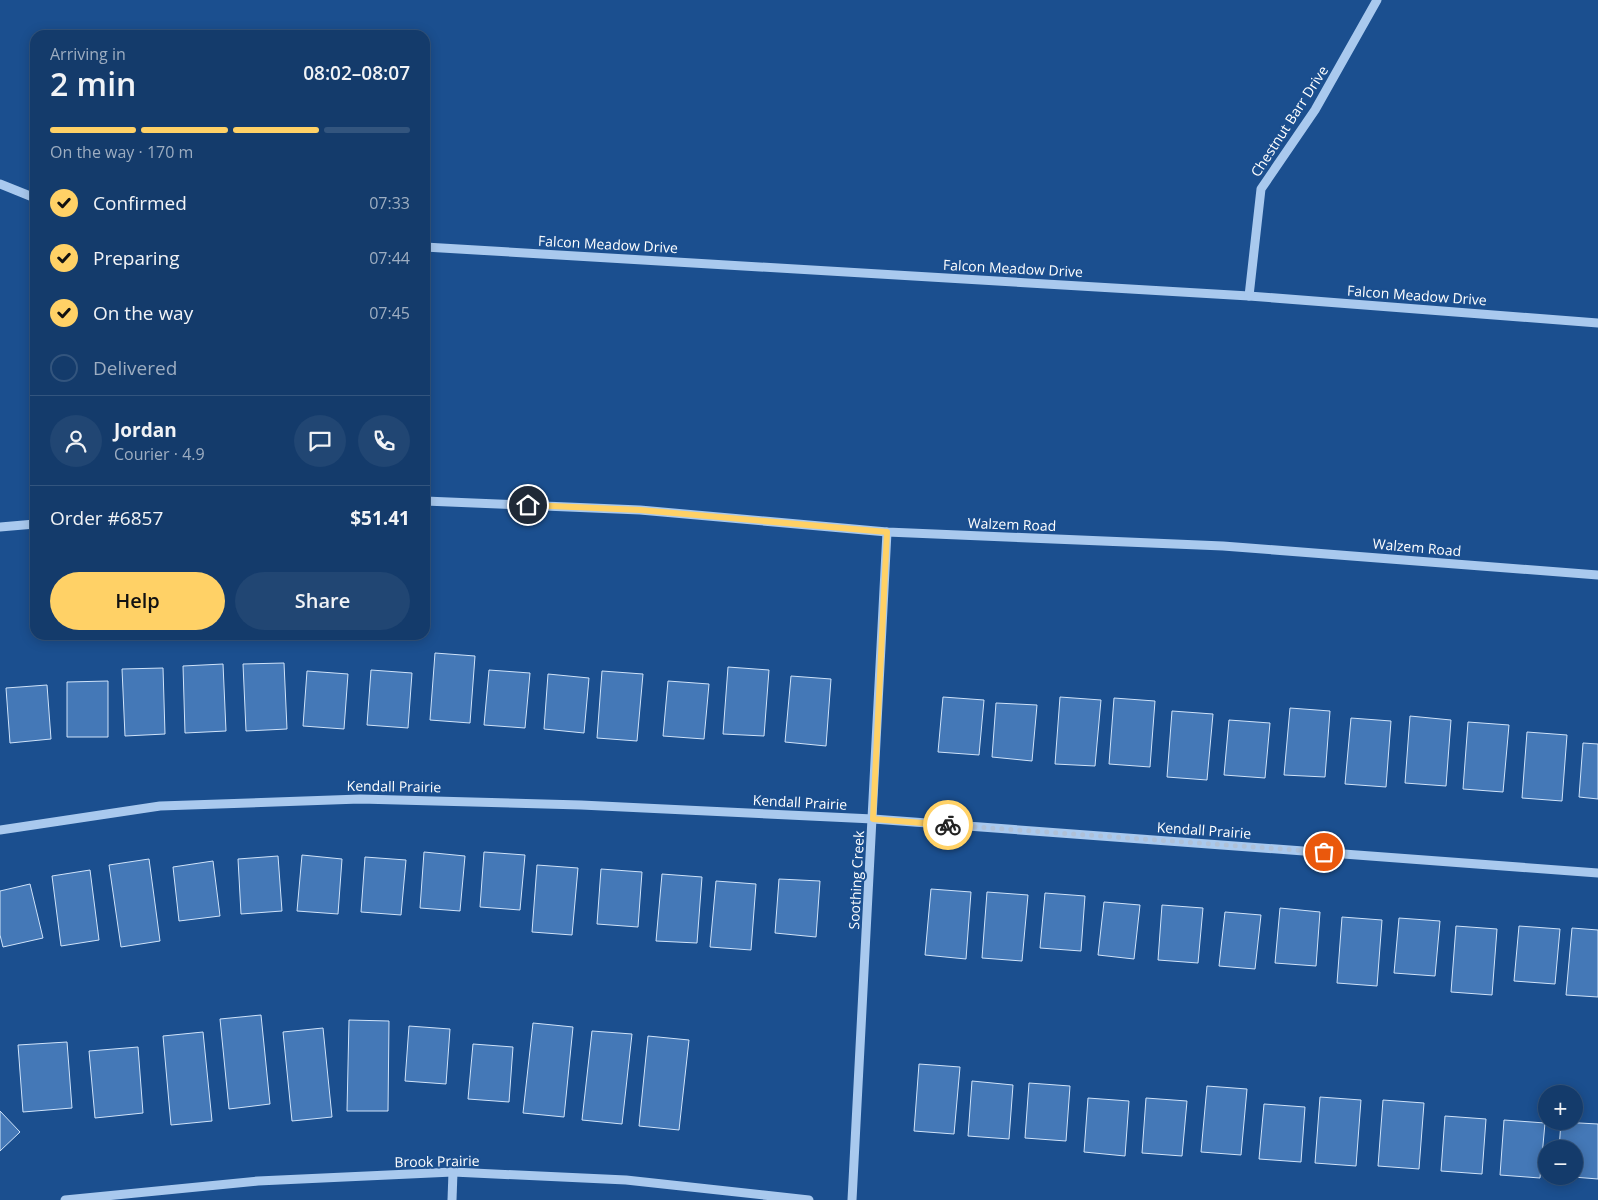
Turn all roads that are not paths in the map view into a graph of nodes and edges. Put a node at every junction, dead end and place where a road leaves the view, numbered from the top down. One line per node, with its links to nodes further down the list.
1 (1377, 0): 5 (street, Chestnut Barr Drive)
2 (0, 184): 3 (street)
3 (30, 196)
4 (430, 247): 5 (street, Falcon Meadow Drive)
5 (1249, 296): 6 (street, Falcon Meadow Drive)
6 (1598, 323)
7 (430, 501): 10 (street, Walzem Road)
8 (30, 525): 9 (street)
9 (0, 528)
10 (887, 532): 11 (street, Walzem Road); 12 (street, Soothing Creek)
11 (1598, 575)
12 (873, 819): 13 (street, Kendall Prairie); 14 (street, Kendall Prairie); 19 (street, Soothing Creek)
13 (0, 830)
14 (1598, 873)
15 (453, 1172): 16 (street, Brook Prairie); 17 (street); 18 (street, Brook Prairie)
16 (65, 1199)
17 (452, 1200)
18 (809, 1200)
19 (852, 1200)

